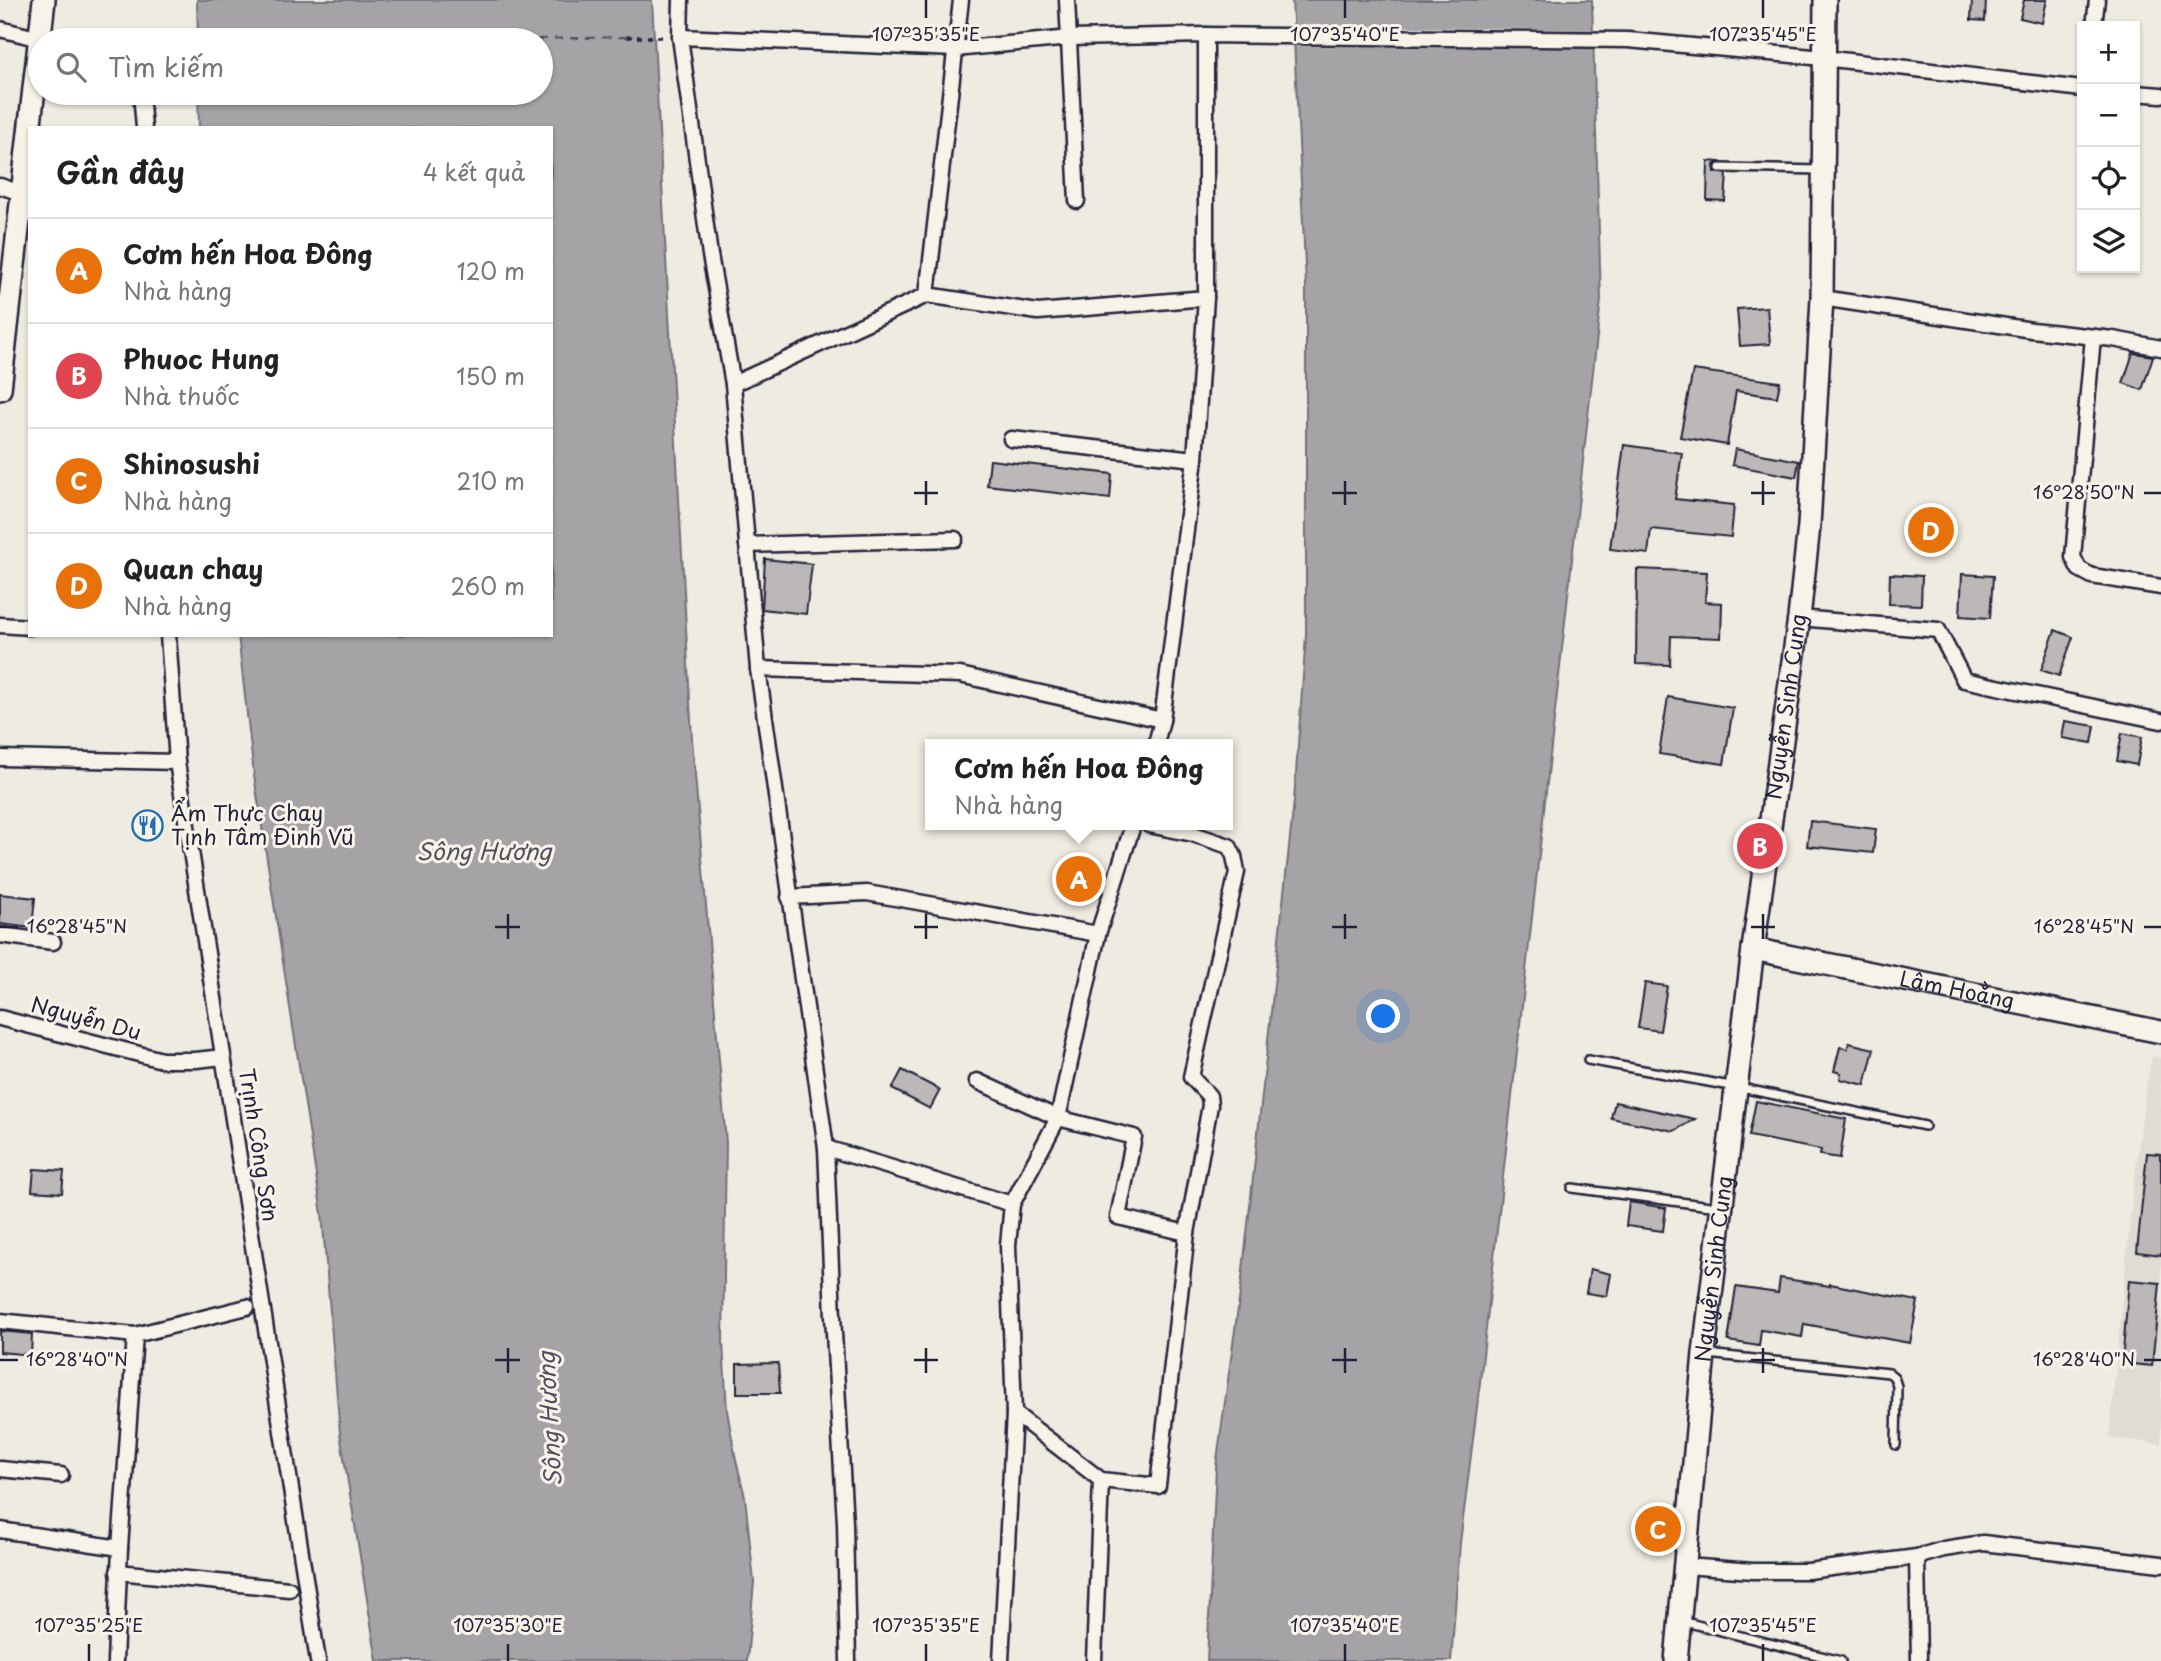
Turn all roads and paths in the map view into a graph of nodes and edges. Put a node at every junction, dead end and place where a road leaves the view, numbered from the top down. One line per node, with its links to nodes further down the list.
1 (44, 0): 8 (main road)
2 (681, 0): 13 (street)
3 (961, 0): 15 (street)
4 (1067, 0): 14 (street)
5 (1825, 0): 16 (main road, Nguyễn Sinh Cung)
6 (2097, 0): 7 (street)
7 (2095, 21)
8 (41, 28)
9 (0, 29): 11 (street)
10 (1206, 35): 14 (street); 16 (street); 31 (street)
11 (28, 36)
12 (627, 37): 13 (path)
13 (680, 37): 15 (street); 35 (street)
14 (1070, 38): 15 (street); 29 (street)
15 (955, 49): 30 (street)
16 (1825, 58): 17 (street); 26 (main road, Nguyễn Sinh Cung)
17 (2077, 88)
18 (2140, 93): 19 (street)
19 (2161, 95)
20 (32, 105): 22 (main road)
21 (142, 105): 23 (street)
22 (29, 126)
23 (145, 126)
24 (28, 136): 28 (main road)
25 (1720, 168): 26 (lane)
26 (1823, 170): 32 (main road, Nguyễn Sinh Cung)
27 (0, 186): 28 (street)
28 (21, 193): 36 (main road)
29 (1077, 201)
30 (927, 295): 31 (street); 35 (street)
31 (1206, 298): 38 (street)
32 (1822, 298): 33 (street); 42 (main road, Nguyễn Sinh Cung)
33 (2093, 337): 34 (street); 41 (street)
34 (2161, 348)
35 (733, 384): 40 (street)
36 (0, 389)
37 (1011, 439): 38 (street)
38 (1195, 459): 47 (street)
39 (956, 539): 40 (street)
40 (747, 545): 46 (street)
41 (2161, 587)
42 (1799, 618): 48 (street); 58 (main road, Nguyễn Sinh Cung)
43 (0, 625): 44 (street)
44 (28, 627)
45 (168, 637): 51 (street, Trịnh Công Sơn)
46 (758, 669): 47 (street); 54 (street)
47 (1162, 720): 49 (street)
48 (2161, 721)
49 (1157, 739)
50 (0, 758): 51 (street)
51 (177, 762): 61 (street, Trịnh Công Sơn)
52 (1131, 830): 55 (street)
53 (1173, 830): 71 (street)
54 (789, 897): 55 (street); 67 (street)
55 (1098, 934): 65 (street)
56 (0, 935): 57 (street)
57 (53, 942)
58 (1753, 949): 60 (main road, Lâm Hoằng); 64 (main road, Nguyễn Sinh Cung)
59 (0, 1018): 61 (street, Nguyễn Du)
60 (2161, 1032)
61 (223, 1057): 90 (street, Trịnh Công Sơn)
62 (1588, 1060): 64 (lane)
63 (976, 1081): 65 (street)
64 (1736, 1087): 66 (lane); 70 (main road, Nguyễn Sinh Cung)
65 (1058, 1118): 69 (street); 71 (street)
66 (1925, 1126)
67 (826, 1148): 69 (street); 91 (street)
68 (1572, 1188): 70 (lane)
69 (1012, 1204): 76 (street)
70 (1722, 1208): 75 (main road, Nguyễn Sinh Cung)
71 (1188, 1233): 80 (street)
72 (247, 1307): 74 (street)
73 (0, 1321): 74 (street)
74 (135, 1335): 82 (street)
75 (1704, 1353): 77 (lane); 85 (main road, Nguyễn Sinh Cung)
76 (1014, 1413): 80 (street); 92 (street)
77 (1896, 1445)
78 (0, 1469): 79 (street)
79 (61, 1475)
80 (1101, 1480): 93 (street)
81 (0, 1530): 82 (street)
82 (120, 1548): 86 (street)
83 (1917, 1557): 84 (street); 85 (street); 96 (street)
84 (2161, 1564)
85 (1685, 1566): 88 (main road, Nguyễn Sinh Cung)
86 (118, 1572): 87 (street); 89 (street)
87 (289, 1589)
88 (1681, 1621): 94 (main road, Nguyễn Sinh Cung); 95 (lane)
89 (115, 1661)
90 (318, 1661)
91 (848, 1661)
92 (1001, 1661)
93 (1094, 1661)
94 (1676, 1661)
95 (1841, 1661)
96 (1919, 1661)

